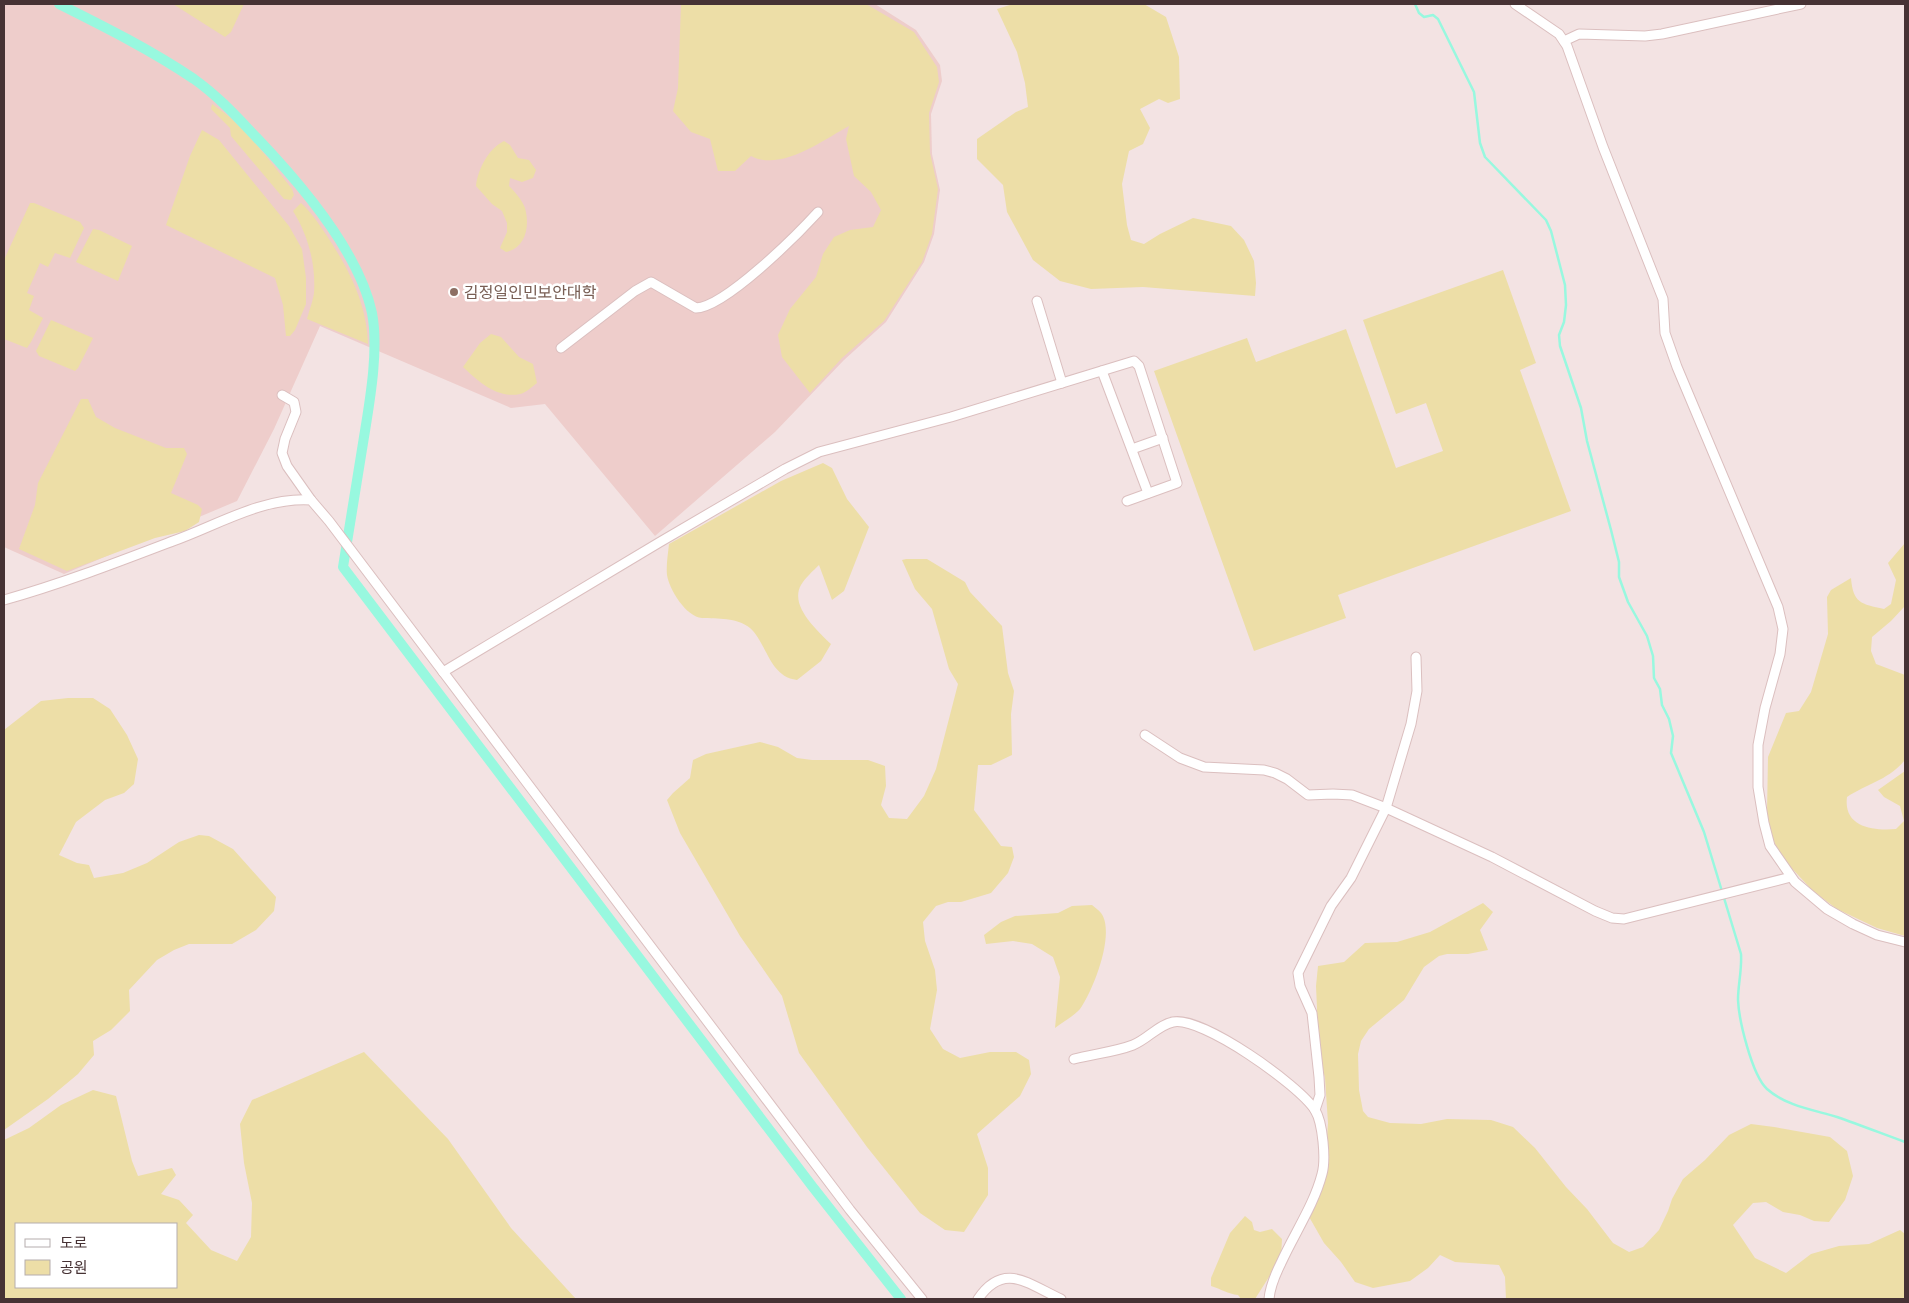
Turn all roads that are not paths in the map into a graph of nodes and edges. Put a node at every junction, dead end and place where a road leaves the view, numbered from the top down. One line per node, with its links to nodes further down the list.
1 (1515, 4): 3 (street)
2 (1801, 4): 3 (street)
3 (1564, 41): 20 (street)
4 (818, 212): 6 (street)
5 (1037, 301): 8 (street)
6 (562, 348)
7 (1102, 371): 8 (street); 10 (street); 11 (street)
8 (1062, 383): 17 (street)
9 (282, 395): 13 (street)
10 (1163, 438): 11 (street); 12 (street)
11 (1132, 449): 12 (street)
12 (1148, 494): 14 (street)
13 (311, 500): 15 (street); 17 (street)
14 (1128, 501)
15 (4, 600)
16 (1416, 657): 19 (street)
17 (443, 672): 24 (street)
18 (1145, 735): 19 (street)
19 (1386, 808): 20 (street); 23 (street)
20 (1791, 877): 21 (street)
21 (1905, 942)
22 (1074, 1059): 23 (street)
23 (1314, 1110): 27 (street)
24 (922, 1299)
25 (978, 1299): 26 (street)
26 (1061, 1299)
27 (1269, 1299)

